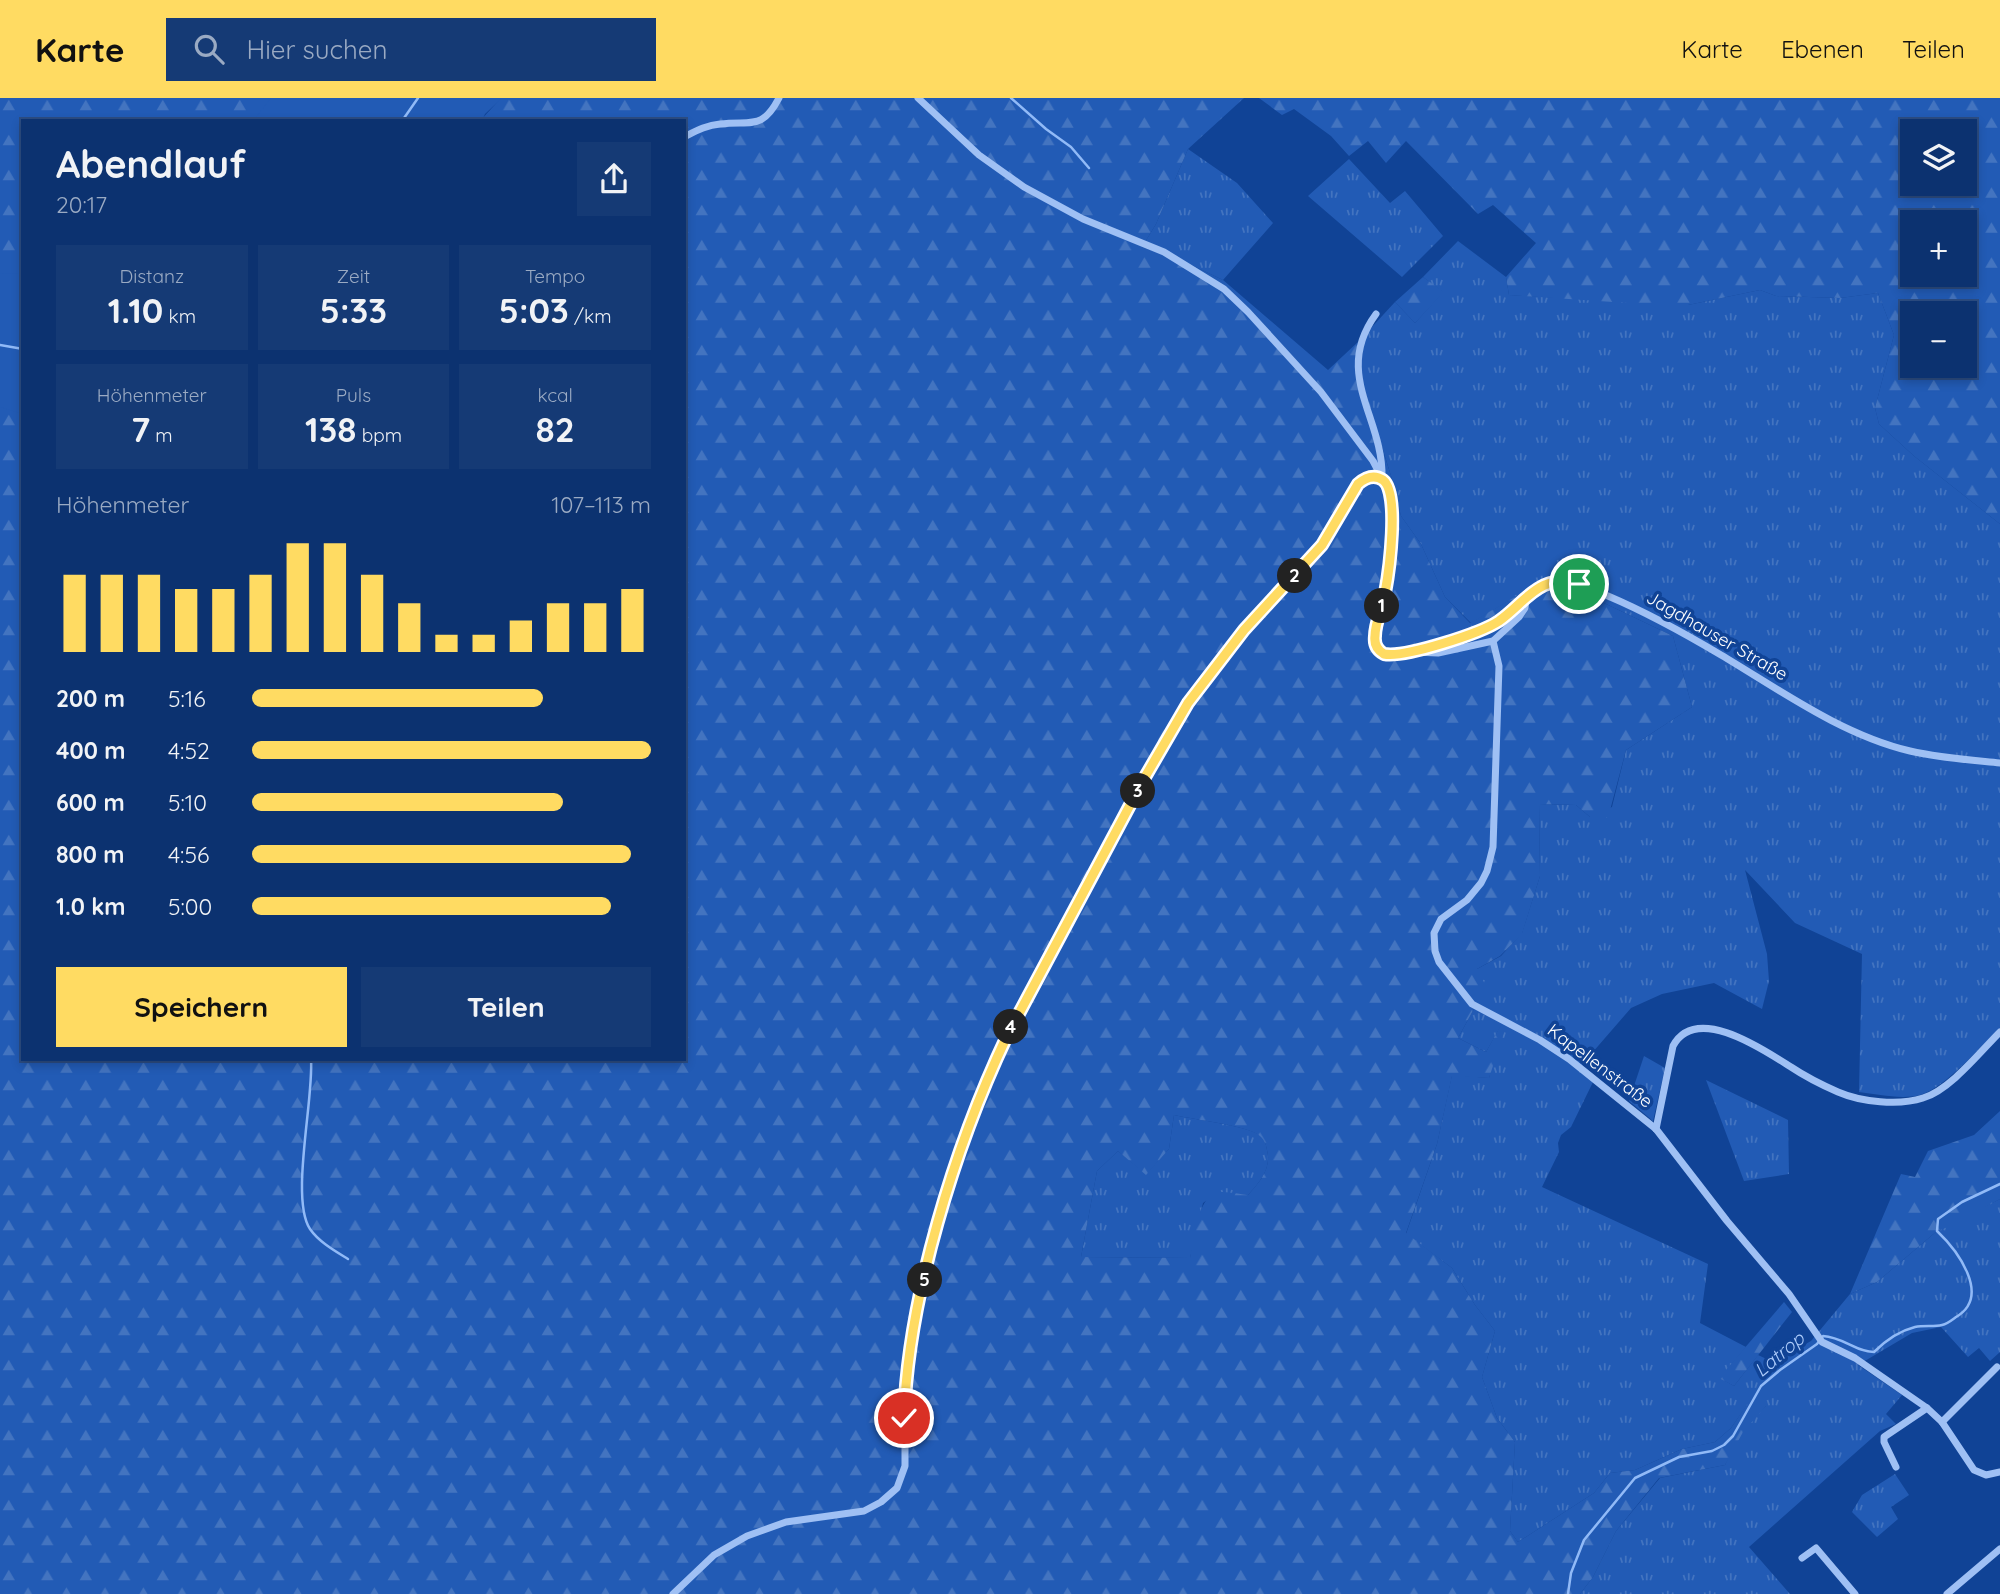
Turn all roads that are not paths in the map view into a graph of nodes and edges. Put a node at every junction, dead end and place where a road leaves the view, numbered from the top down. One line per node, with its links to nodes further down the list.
1 (779, 98): 3 (street)
2 (918, 98): 5 (street)
3 (686, 136)
4 (1376, 314): 5 (street)
5 (1382, 479): 8 (street, Jagdhauser Straße); 19 (street)
6 (1527, 598): 7 (street); 8 (street, Jagdhauser Straße); 9 (street, Jagdhauser Straße)
7 (1493, 641): 8 (street); 11 (street, Kapellenstraße)
8 (1413, 652)
9 (2000, 763)
10 (2000, 1032): 11 (street)
11 (1656, 1129): 13 (street, Kapellenstraße)
12 (1997, 1367): 14 (street)
13 (1927, 1408): 14 (street, Kapellenstraße); 15 (street)
14 (1942, 1422): 16 (street, Kapellenstraße)
15 (1896, 1467)
16 (2000, 1472)
17 (2000, 1549): 21 (street)
18 (1802, 1558): 20 (street)
19 (673, 1594)
20 (1855, 1594)
21 (1947, 1594)

